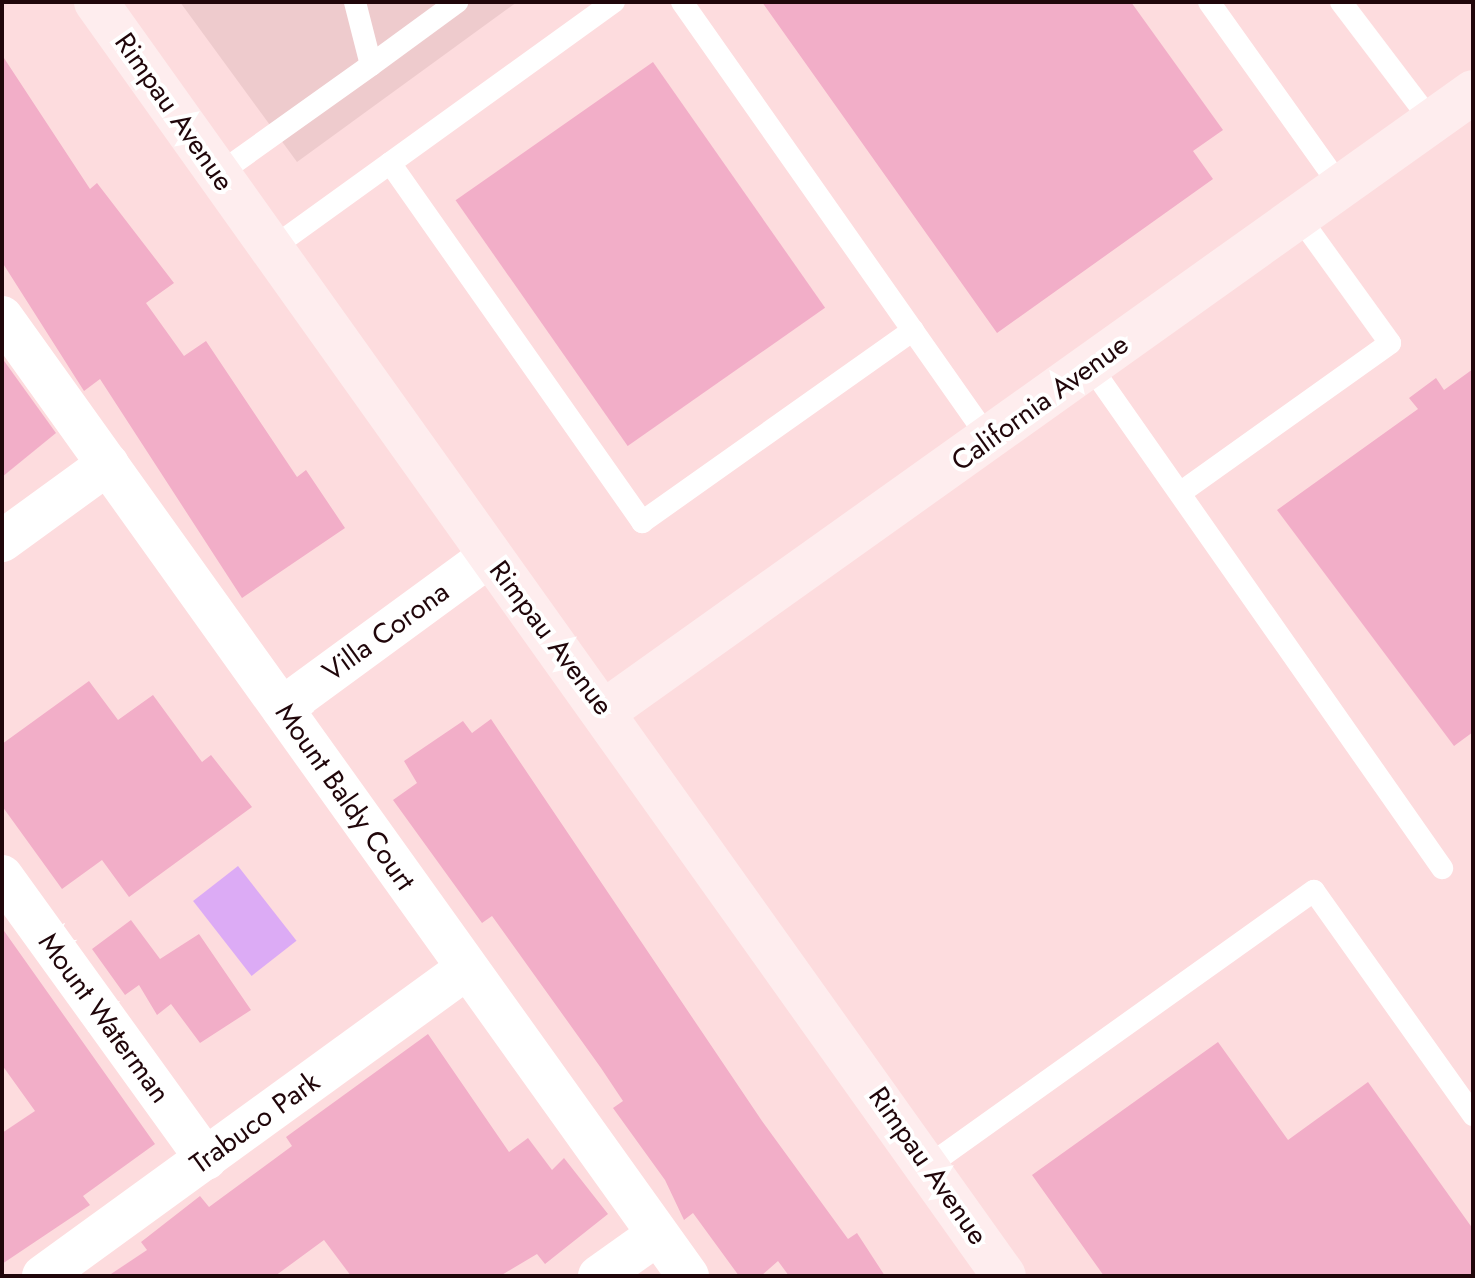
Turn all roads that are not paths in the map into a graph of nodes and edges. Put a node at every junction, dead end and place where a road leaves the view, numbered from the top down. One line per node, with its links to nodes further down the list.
1 (96, 2): 12 (main road, Rimpau Avenue)
2 (355, 2): 8 (lane)
3 (457, 2): 8 (lane)
4 (614, 2): 11 (lane)
5 (682, 2): 17 (lane)
6 (1209, 2): 13 (lane)
7 (1341, 2): 10 (lane)
8 (371, 65): 12 (lane)
9 (1473, 92): 10 (main road, California Avenue)
10 (1432, 122): 13 (main road, California Avenue)
11 (390, 163): 15 (lane); 17 (lane)
12 (217, 175): 15 (main road, Rimpau Avenue)
13 (1341, 187): 14 (main road, California Avenue)
14 (1299, 217): 18 (main road, California Avenue); 21 (lane)
15 (271, 249): 23 (main road, Rimpau Avenue)
16 (2, 317): 20 (street, Mount Baldy Court)
17 (913, 330): 19 (lane)
18 (1091, 367): 19 (main road, California Avenue); 21 (lane)
19 (989, 439): 25 (main road, California Avenue)
20 (108, 464): 22 (street); 24 (street, Mount Baldy Court)
21 (1180, 493): 26 (lane)
22 (2, 541)
23 (490, 556): 24 (street, Villa Corona); 25 (main road, Rimpau Avenue)
24 (282, 708): 28 (street, Mount Baldy Court)
25 (605, 711): 31 (main road, Rimpau Avenue)
26 (1442, 868)
27 (8, 899): 30 (street, Mount Waterman)
28 (466, 969): 30 (street, Trabuco Park); 32 (street, Mount Baldy Court)
29 (1473, 1115): 31 (lane)
30 (206, 1159): 33 (street, Trabuco Park)
31 (928, 1166): 36 (main road, Rimpau Avenue)
32 (658, 1234): 34 (street); 35 (street, Mount Baldy Court)
33 (43, 1276)
34 (599, 1276)
35 (688, 1276)
36 (1004, 1276)

